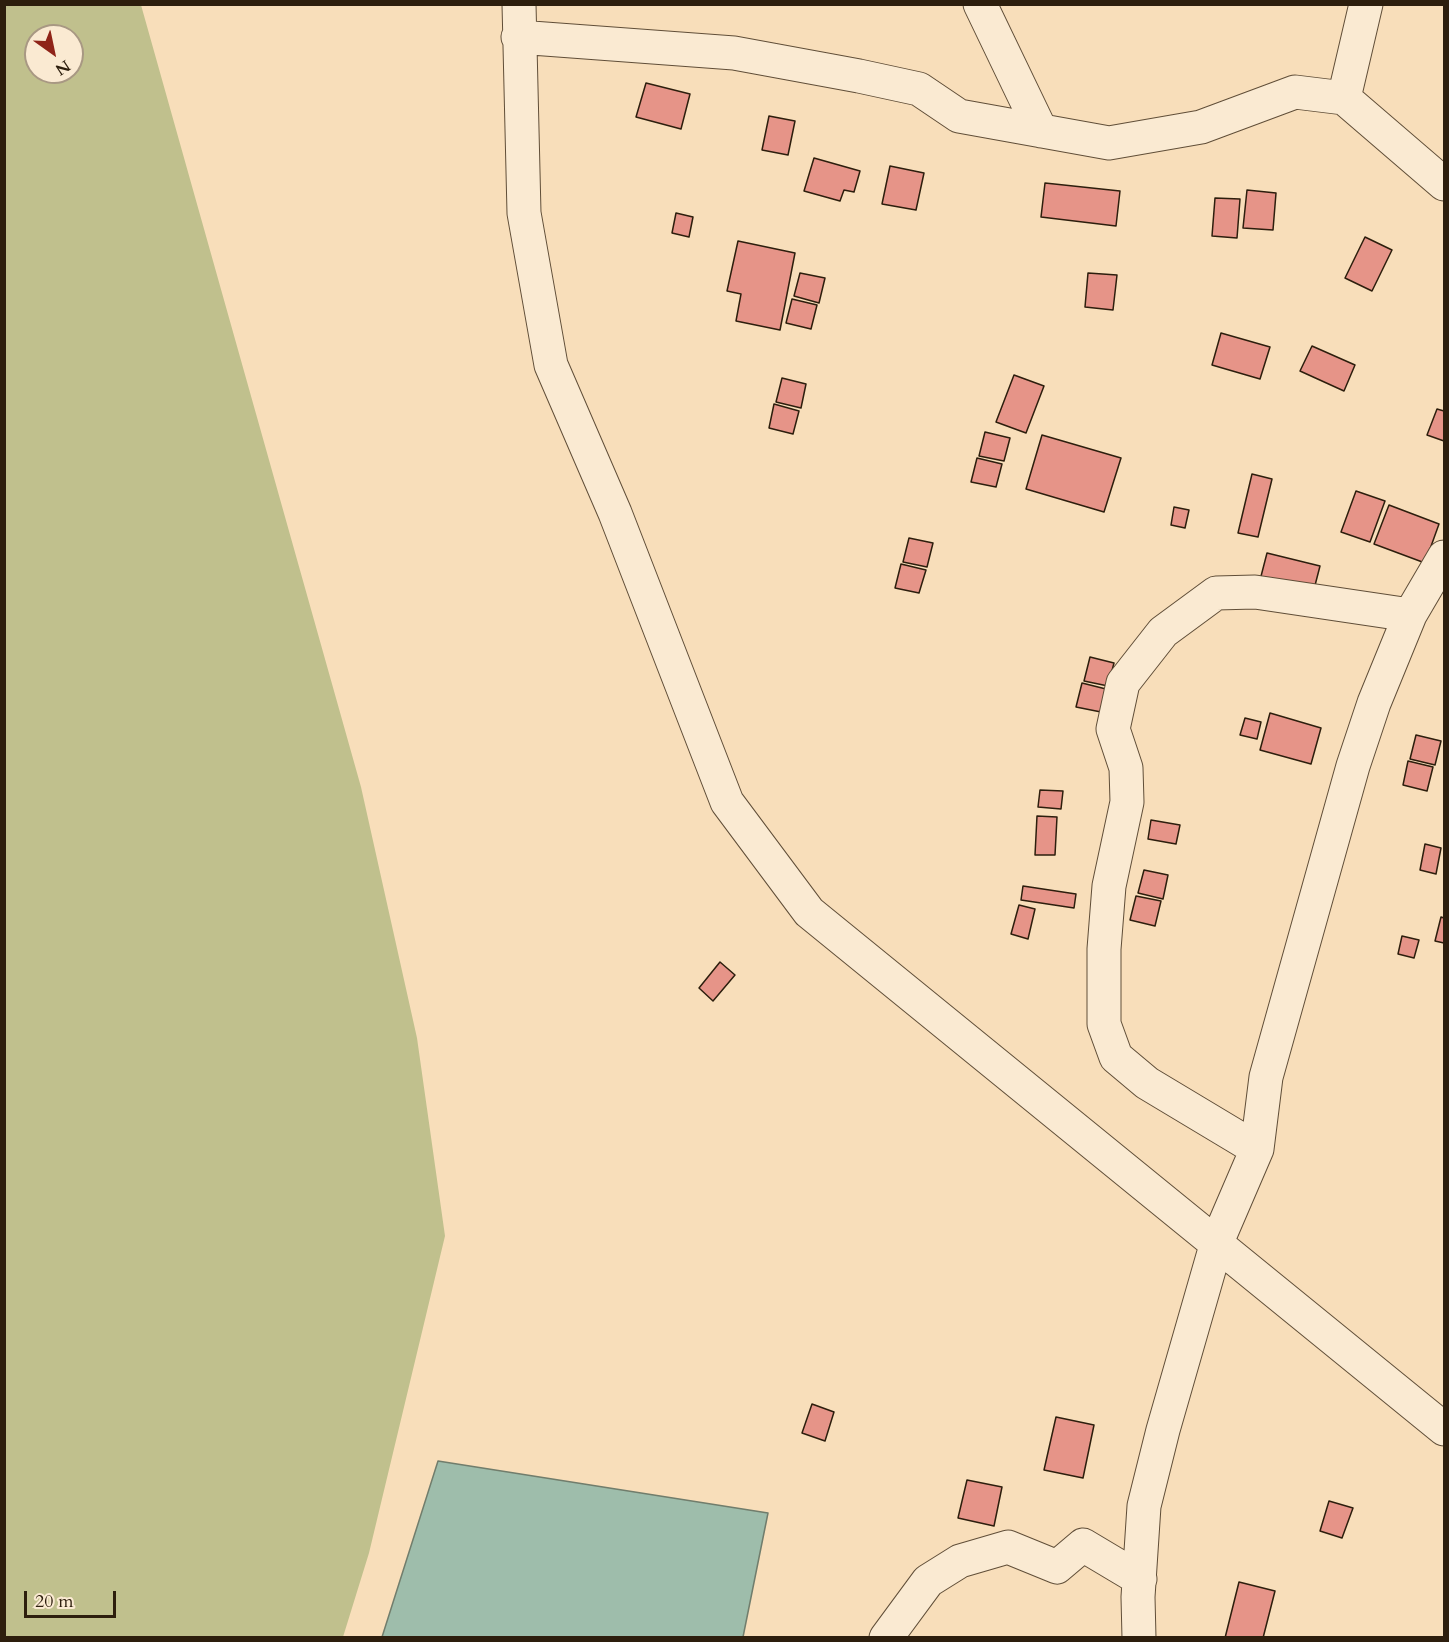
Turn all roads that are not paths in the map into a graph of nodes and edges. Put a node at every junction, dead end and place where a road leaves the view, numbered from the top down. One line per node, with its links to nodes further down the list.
1 (519, 4): 4 (street)
2 (980, 4): 6 (street)
3 (1366, 4): 5 (street)
4 (518, 37): 6 (street); 11 (street)
5 (1344, 98): 6 (street); 7 (street)
6 (1041, 131)
7 (1444, 184)
8 (1443, 563): 9 (street)
9 (1410, 615): 10 (street); 10 (street)
10 (1257, 1149): 11 (street)
11 (1217, 1242): 12 (street); 13 (street)
12 (1444, 1429)
13 (1140, 1579): 14 (street); 15 (street)
14 (886, 1638)
15 (1139, 1638)

